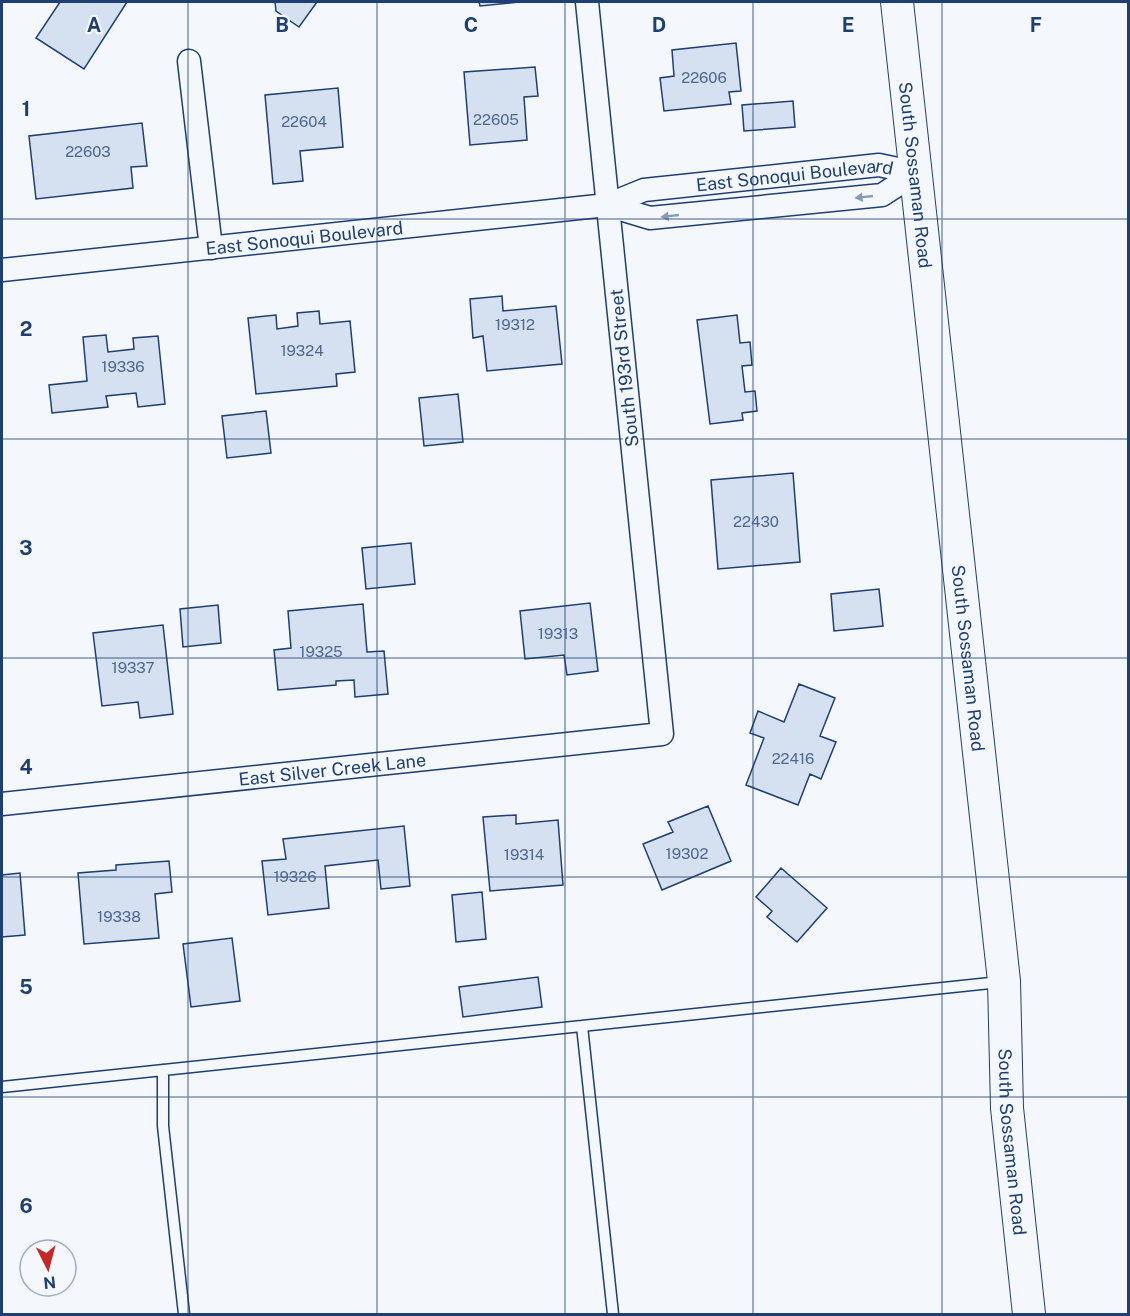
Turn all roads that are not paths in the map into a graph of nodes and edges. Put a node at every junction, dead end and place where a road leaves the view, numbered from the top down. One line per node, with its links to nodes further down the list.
1 (587, 2): 5 (street, South 193rd Street)
2 (897, 2): 4 (main road, South Sossaman Road)
3 (189, 61): 6 (street)
4 (916, 173): 5 (street, East Sonoqui Boulevard); 10 (main road, South Sossaman Road)
5 (607, 205): 6 (street, East Sonoqui Boulevard); 8 (street, South 193rd Street)
6 (211, 248): 7 (street, East Sonoqui Boulevard)
7 (2, 270)
8 (662, 734): 9 (street, East Silver Creek Lane)
9 (2, 804)
10 (1004, 981): 11 (lane); 16 (main road, South Sossaman Road)
11 (582, 1026): 12 (lane); 15 (lane)
12 (163, 1070): 13 (lane); 14 (lane)
13 (2, 1087)
14 (184, 1314)
15 (613, 1314)
16 (1029, 1314)

